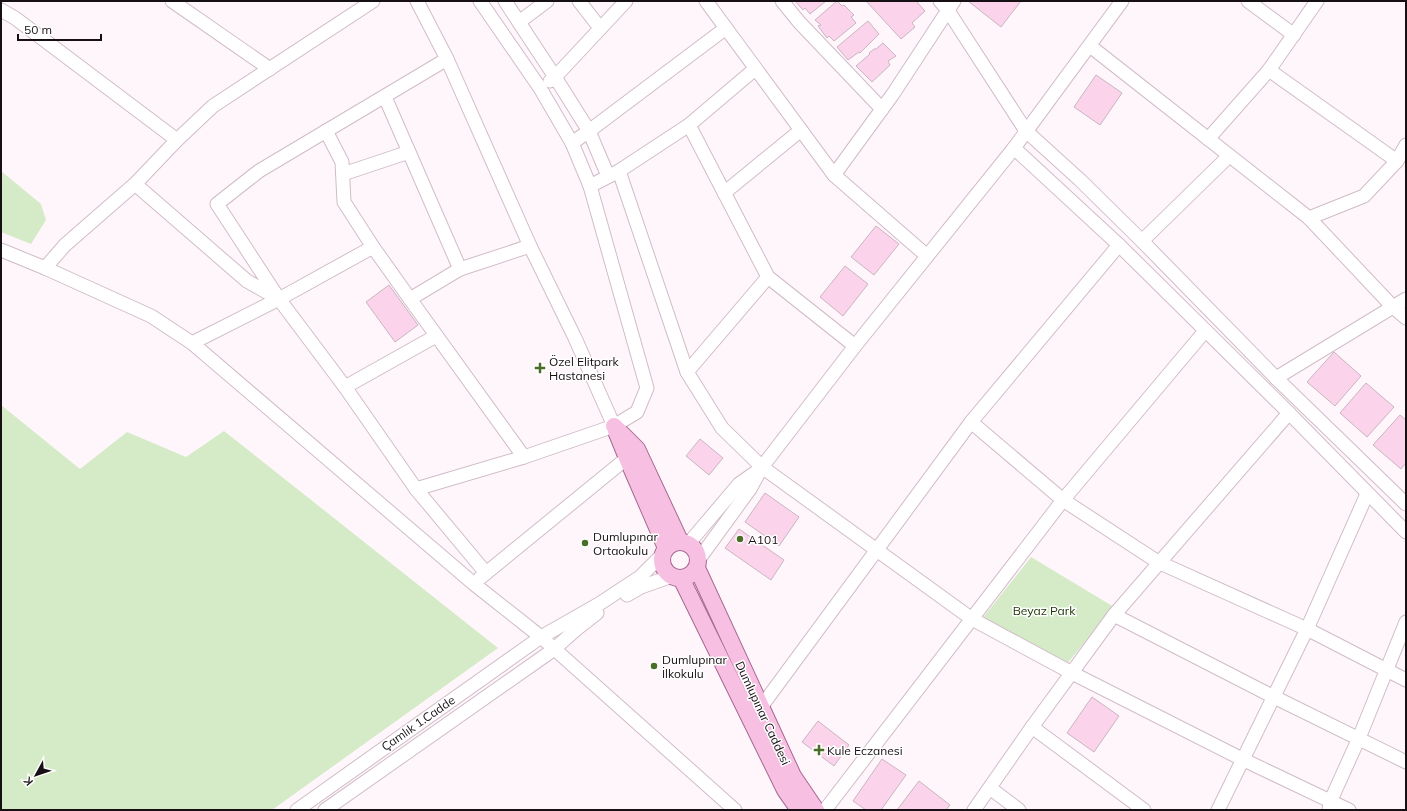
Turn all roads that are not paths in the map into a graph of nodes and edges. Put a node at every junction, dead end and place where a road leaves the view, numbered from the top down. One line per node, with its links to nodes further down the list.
1 (373, 1): 22 (street)
2 (417, 1): 21 (street)
3 (480, 1): 26 (street)
4 (505, 1): 16 (street)
5 (547, 1): 16 (street)
6 (579, 1): 17 (street)
7 (626, 1): 17 (street)
8 (706, 1): 18 (street)
9 (782, 1): 28 (street)
10 (1122, 1): 20 (street)
11 (1248, 1): 19 (street)
12 (1317, 1): 19 (street)
13 (178, 2): 22 (street)
14 (947, 4): 28 (street); 32 (street)
15 (1, 10): 35 (street)
16 (519, 22): 25 (street)
17 (600, 28): 25 (street)
18 (726, 28): 23 (street); 33 (street)
19 (1294, 35): 24 (street)
20 (1090, 46): 32 (street); 34 (street)
21 (447, 59): 27 (street); 51 (street)
22 (270, 69): 35 (street)
23 (755, 69): 29 (street); 30 (street)
24 (1270, 70): 34 (street); 41 (street)
25 (555, 77): 26 (street); 33 (street)
26 (540, 88): 36 (street)
27 (385, 97): 31 (street); 39 (street)
28 (882, 109): 44 (street)
29 (689, 125): 42 (street); 47 (street)
30 (801, 130): 44 (street); 47 (street)
31 (326, 131): 43 (street); 58 (street)
32 (1026, 131): 38 (street); 49 (street)
33 (589, 132): 36 (street); 42 (street)
34 (1208, 139): 40 (street)
35 (177, 140): 45 (street)
36 (572, 143): 46 (street)
37 (1406, 146): 41 (street)
38 (1014, 148): 50 (street); 54 (street)
39 (409, 152): 43 (street); 56 (street)
40 (1229, 156): 48 (street); 49 (street)
41 (1397, 161): 48 (street)
42 (613, 173): 46 (street); 67 (street)
43 (343, 174): 52 (street)
44 (834, 175): 54 (street)
45 (135, 184): 55 (street); 58 (street)
46 (590, 186): 72 (street)
47 (724, 193): 57 (street)
48 (1309, 218): 61 (street)
49 (1142, 241): 68 (street)
50 (1119, 245): 63 (street); 71 (street)
51 (530, 246): 56 (street); 72 (street)
52 (373, 247): 58 (street); 59 (street)
53 (1, 250): 55 (street)
54 (927, 256): 66 (street)
55 (46, 268): 65 (street)
56 (460, 269): 59 (street)
57 (768, 277): 66 (street); 67 (street)
58 (279, 299): 65 (street); 69 (street)
59 (410, 299): 64 (street)
60 (1406, 299): 61 (street)
61 (1393, 307): 62 (street); 68 (street)
62 (1406, 318)
63 (1205, 331): 70 (street); 78 (street)
64 (436, 336): 69 (street); 73 (street)
65 (192, 343): 87 (street)
66 (854, 346): 75 (street)
67 (687, 372): 75 (street)
68 (1276, 378): 79 (street)
69 (346, 387): 76 (street)
70 (1289, 413): 77 (street); 83 (street)
71 (971, 422): 78 (street); 82 (street)
72 (614, 426): 73 (street); 74 (main road); 81 (main road)
73 (524, 456): 76 (street)
74 (627, 458): 81 (main road); 85 (street)
75 (762, 467): 81 (street, Çamlık 1.Cadde); 82 (street); 84 (street)
76 (416, 489): 85 (street)
77 (1367, 494): 80 (street); 91 (street)
78 (1063, 500): 83 (street); 89 (street)
79 (1406, 504)
80 (1406, 532)
81 (674, 547): 84 (main road); 86 (main road); 92 (street, Çamlık 1.Cadde)
82 (877, 551): 89 (street); 98 (street)
83 (1158, 562): 88 (street); 91 (street)
84 (698, 564): 86 (main road); 98 (main road, Dumlupınar Caddesi)
85 (486, 573): 87 (street)
86 (676, 577): 93 (street); 108 (main road, Dumlupınar Caddesi)
87 (474, 584): 92 (street)
88 (1114, 615): 95 (street); 97 (street)
89 (972, 619): 95 (street); 110 (street)
90 (1406, 622): 94 (street)
91 (1307, 629): 94 (street); 97 (street)
92 (540, 637): 93 (street); 105 (street, Çamlık 1.Cadde)
93 (554, 650): 106 (street); 107 (street)
94 (1386, 671): 96 (street); 100 (street)
95 (1072, 673): 99 (street); 101 (street)
96 (1406, 680)
97 (1274, 697): 100 (street); 101 (street)
98 (761, 707): 109 (main road, Dumlupınar Caddesi)
99 (1032, 727): 103 (street); 113 (street)
100 (1359, 738): 102 (street); 104 (street)
101 (1244, 760): 104 (street); 114 (street)
102 (1406, 762)
103 (990, 788): 111 (street); 112 (street)
104 (1330, 806): 115 (street)
105 (297, 810)
106 (325, 810)
107 (735, 810)
108 (798, 810)
109 (816, 810)
110 (825, 810)
111 (974, 810)
112 (1019, 810)
113 (1144, 810)
114 (1218, 810)
115 (1349, 810)

